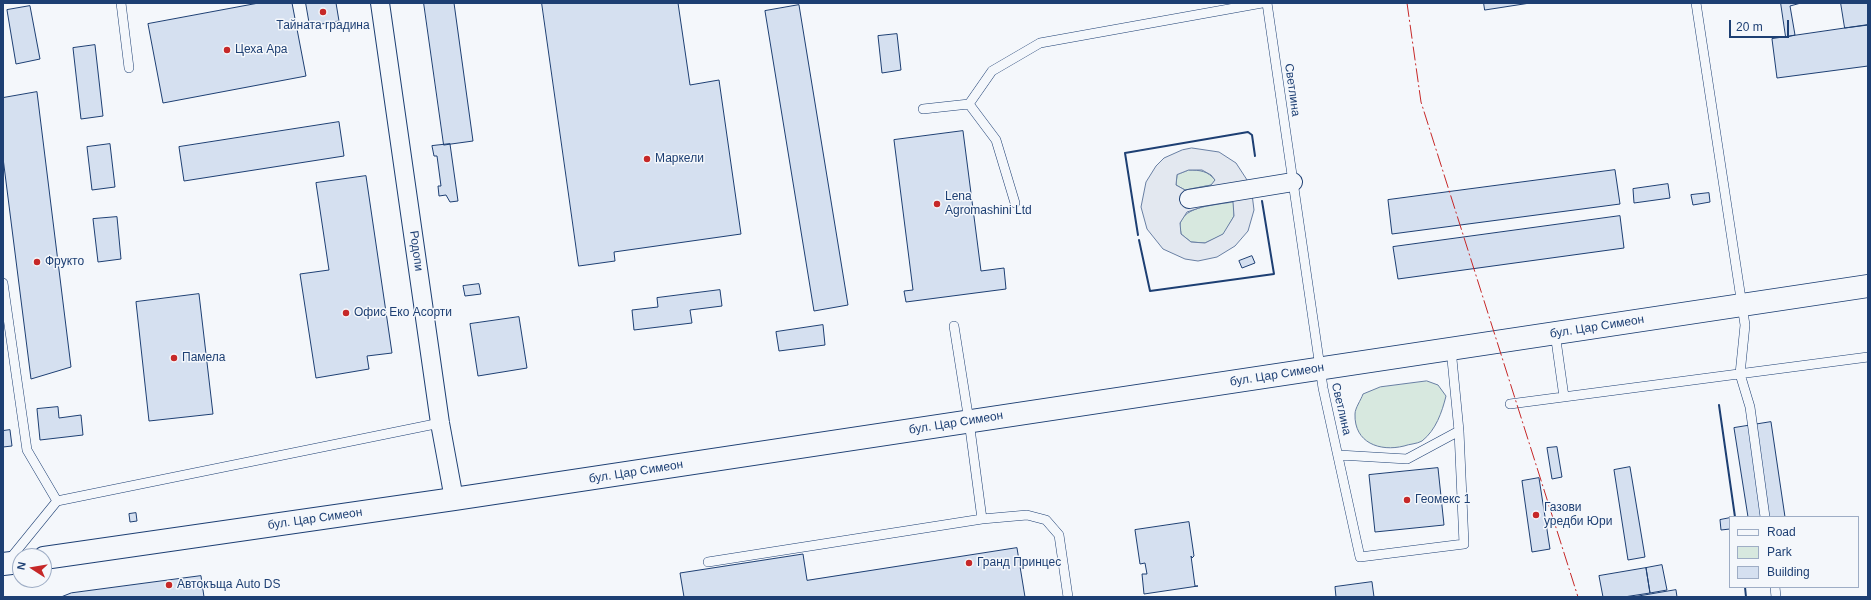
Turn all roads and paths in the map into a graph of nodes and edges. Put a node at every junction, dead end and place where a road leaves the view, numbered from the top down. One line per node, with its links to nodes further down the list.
1 (121, 3): 6 (lane)
2 (380, 3): 24 (street, Родопи)
3 (1262, 3): 7 (lane)
4 (1267, 3): 9 (lane, Светлина)
5 (1696, 3): 14 (lane)
6 (130, 68)
7 (969, 104): 8 (lane); 11 (lane)
8 (923, 109)
9 (1293, 182): 10 (street); 19 (lane, Светлина)
10 (1189, 199)
11 (1015, 203)
12 (3, 283): 28 (lane)
13 (1868, 286): 14 (main road, бул. Цар Симеон)
14 (1742, 305): 16 (main road, бул. Цар Симеон); 20 (lane)
15 (954, 326): 23 (lane)
16 (1555, 333): 17 (main road, бул. Цар Симеон); 21 (lane)
17 (1451, 349): 19 (main road, бул. Цар Симеон); 25 (lane)
18 (1868, 357): 20 (lane)
19 (1320, 368): 23 (main road, бул. Цар Симеон); 26 (lane, Светлина)
20 (1740, 374): 21 (lane); 29 (lane)
21 (1564, 397): 22 (lane)
22 (1510, 404)
23 (969, 422): 27 (main road, бул. Цар Симеон); 30 (lane)
24 (440, 423): 27 (street, Родопи); 28 (lane)
25 (1459, 431): 26 (lane); 26 (lane, Светлина)
26 (1339, 455)
27 (454, 499): 31 (main road, бул. Цар Симеон)
28 (57, 502): 33 (lane)
29 (1765, 516)
30 (982, 519): 32 (lane); 34 (lane)
31 (52, 557)
32 (708, 562)
33 (10, 563)
34 (1068, 597)

